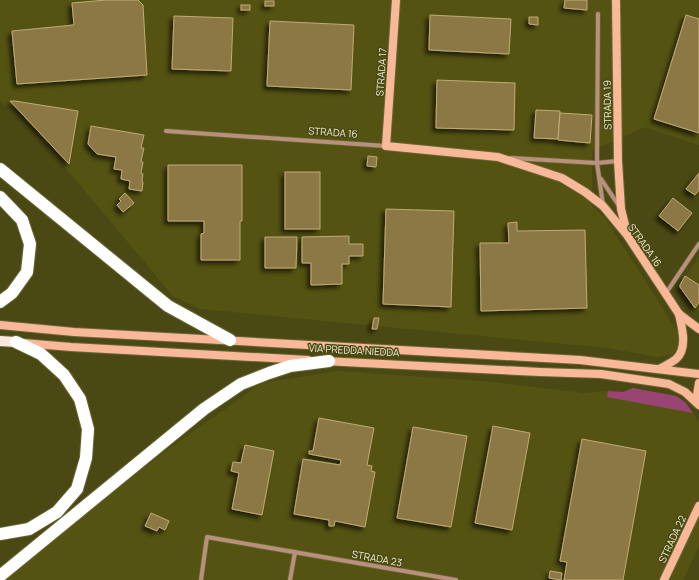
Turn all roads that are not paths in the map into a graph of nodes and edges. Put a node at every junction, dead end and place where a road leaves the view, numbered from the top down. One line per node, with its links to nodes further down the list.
1 (396, 0): 5 (main road, STRADA 17)
2 (616, 0): 7 (main road, STRADA 19)
3 (598, 14): 8 (street)
4 (166, 131): 5 (street, STRADA 16)
5 (386, 146): 6 (main road, STRADA 16)
6 (498, 157): 8 (street, STRADA 16); 12 (main road, STRADA 16)
7 (618, 161): 8 (street, STRADA 16); 13 (main road, STRADA 19)
8 (597, 163): 10 (street)
9 (0, 169): 21 (highway)
10 (599, 177): 12 (street); 13 (street, STRADA 19)
11 (0, 197): 17 (highway)
12 (603, 206): 14 (main road, STRADA 16)
13 (621, 209): 14 (main road, STRADA 19)
14 (627, 235): 16 (main road, STRADA 16)
15 (699, 244): 16 (street)
16 (666, 293): 18 (main road, STRADA 16)
17 (0, 302)
18 (679, 314): 20 (main road, STRADA 16); 25 (main road)
19 (0, 326): 21 (main road, VIA PREDDA NIEDDA)
20 (699, 329)
21 (230, 340): 25 (main road, VIA PREDDA NIEDDA)
22 (0, 341): 23 (main road, VIA PREDDA NIEDDA)
23 (16, 342): 24 (main road, VIA PREDDA NIEDDA); 30 (highway)
24 (330, 361): 28 (main road, VIA PREDDA NIEDDA); 32 (highway)
25 (659, 369): 26 (main road, VIA PREDDA NIEDDA)
26 (699, 374)
27 (699, 383): 28 (main road)
28 (699, 404)
29 (699, 506): 36 (main road, STRADA 22)
30 (0, 534)
31 (295, 552): 33 (street, STRADA 23); 34 (street); 35 (street, STRADA 23)
32 (0, 576)
33 (201, 580)
34 (290, 580)
35 (456, 580)
36 (664, 580)

